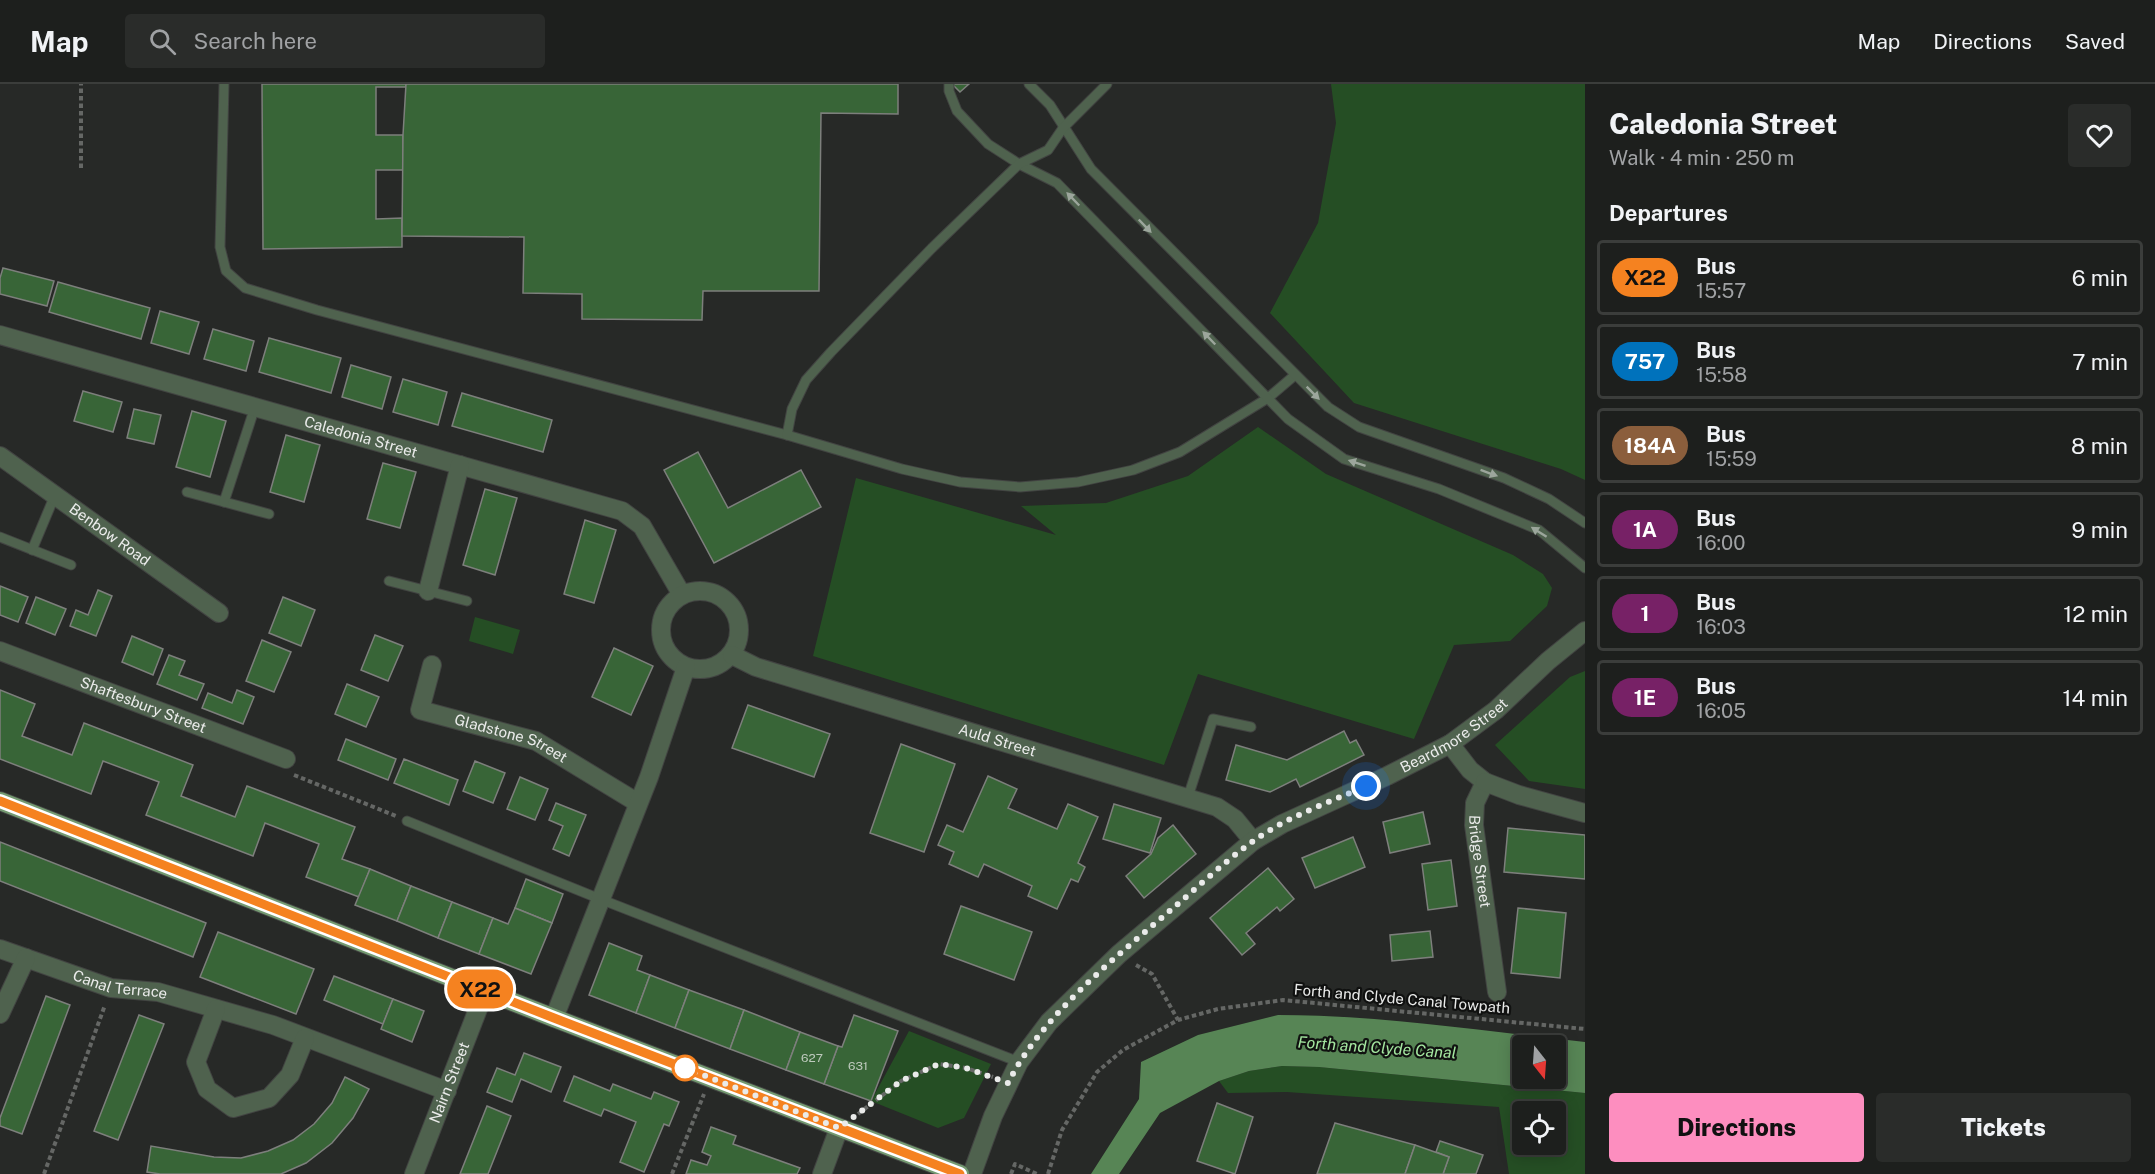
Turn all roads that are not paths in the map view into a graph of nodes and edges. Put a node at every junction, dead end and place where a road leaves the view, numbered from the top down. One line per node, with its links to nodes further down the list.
1 (224, 84): 11 (lane)
2 (949, 84): 6 (lane)
3 (1029, 84): 5 (lane)
4 (1107, 84): 5 (lane)
5 (1063, 128): 6 (lane); 8 (lane, one-way to 8)
6 (1019, 164): 9 (lane, one-way to 6); 11 (lane)
7 (0, 335): 10 (street, Caledonia Street)
8 (1295, 375): 9 (lane); 18 (lane, one-way to 18)
9 (1268, 398): 11 (lane); 22 (lane, one-way to 9)
10 (255, 407): 13 (street, Caledonia Street); 16 (lane)
11 (787, 435)
12 (0, 456): 15 (street, Benbow Road)
13 (460, 465): 24 (street); 25 (street, Caledonia Street)
14 (187, 492): 16 (lane)
15 (55, 495): 20 (lane); 27 (street, Benbow Road)
16 (224, 502): 17 (lane)
17 (269, 514)
18 (1585, 523)
19 (0, 537): 20 (lane)
20 (32, 550): 21 (lane)
21 (71, 566)
22 (1585, 568)
23 (389, 582): 24 (lane)
24 (428, 591): 26 (lane)
25 (682, 595): 30 (street); 32 (street)
26 (467, 601)
27 (219, 613)
28 (1585, 631): 34 (street, Beardmore Street)
29 (0, 651): 35 (street, Shaftesbury Street)
30 (732, 655): 32 (street); 37 (street, Auld Street)
31 (432, 665): 39 (street, Gladstone Street)
32 (686, 667): 39 (street)
33 (1251, 727): 37 (lane)
34 (1450, 744): 36 (street); 42 (street, Beardmore Street)
35 (286, 759)
36 (1485, 782): 40 (street); 47 (street, Bridge Street)
37 (1188, 797): 42 (street, Auld Street)
38 (0, 801): 46 (main road)
39 (638, 803): 43 (street)
40 (1585, 813)
41 (407, 821): 43 (lane)
42 (1253, 841): 52 (street, Beardmore Street)
43 (600, 899): 50 (street); 52 (lane)
44 (0, 949): 45 (street, Canal Terrace)
45 (26, 958): 48 (street, Canal Terrace); 49 (street)
46 (484, 991): 50 (main road); 53 (street, Nairn Street)
47 (1497, 992)
48 (216, 1010): 51 (street, Canal Terrace); 51 (street)
49 (0, 1014)
50 (554, 1018): 54 (main road)
51 (305, 1038): 53 (street, Canal Terrace)
52 (1018, 1062): 58 (street, Beardmore Street)
53 (447, 1091): 55 (street, Nairn Street)
54 (839, 1128): 56 (street); 57 (main road)
55 (414, 1174)
56 (822, 1174)
57 (960, 1174)
58 (972, 1174)

